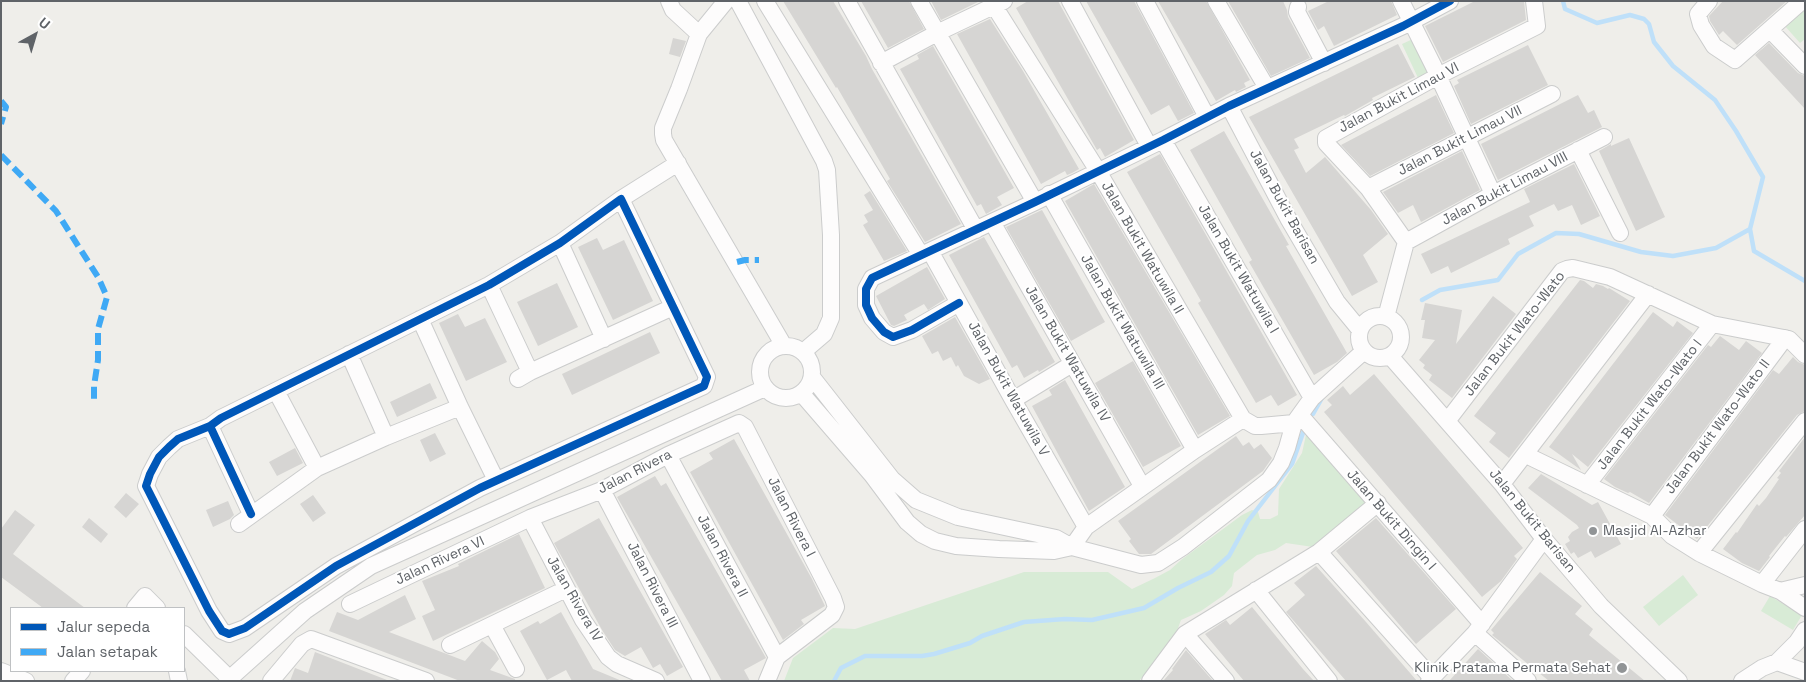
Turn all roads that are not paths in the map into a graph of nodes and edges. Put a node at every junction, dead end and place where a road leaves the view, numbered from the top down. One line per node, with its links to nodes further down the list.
1 (669, 1): 20 (street)
2 (726, 1): 20 (street)
3 (738, 1): 56 (street)
4 (847, 1): 21 (street)
5 (919, 1): 19 (street, Jalan Bukit Watuwila III)
6 (1070, 1): 31 (street, Jalan Bukit Watuwila I)
7 (1145, 1): 28 (street)
8 (1216, 1): 25 (street)
9 (1401, 1): 17 (street)
10 (1450, 1): 17 (street)
11 (1534, 1): 24 (street, Jalan Bukit Limau VI)
12 (1709, 1): 18 (street)
13 (1802, 1): 18 (street)
14 (770, 3): 44 (street, Jalan Bukit Watuwila V)
15 (997, 3): 19 (street); 34 (street, Jalan Bukit Watuwila II)
16 (1301, 3): 22 (street)
17 (1410, 22): 22 (street); 24 (street)
18 (1770, 30): 23 (street)
19 (938, 32): 21 (street); 37 (street, Jalan Bukit Watuwila III)
20 (699, 34): 33 (street)
21 (882, 63): 40 (street)
22 (1324, 63): 25 (street)
23 (1805, 66)
24 (1438, 76): 30 (street); 35 (street, Jalan Bukit Limau VI)
25 (1267, 88): 27 (street)
26 (1552, 94): 30 (street, Jalan Bukit Limau VII)
27 (1229, 106): 28 (street); 52 (street, Jalan Bukit Barisan)
28 (1208, 117): 31 (street)
29 (1604, 137): 32 (street, Jalan Bukit Limau VIII)
30 (1466, 138): 35 (street, Jalan Bukit Limau VII); 36 (street)
31 (1156, 143): 34 (street); 66 (street, Jalan Bukit Watuwila I)
32 (1578, 150): 36 (street, Jalan Bukit Limau VIII); 41 (street)
33 (678, 164): 38 (street); 55 (street)
34 (1098, 171): 37 (street); 69 (street, Jalan Bukit Watuwila II)
35 (1368, 188): 42 (street, Jalan Bukit Limau VI)
36 (1493, 194): 42 (street, Jalan Bukit Limau VIII)
37 (1042, 198): 39 (street); 76 (street, Jalan Bukit Watuwila III)
38 (621, 199): 43 (street); 48 (street)
39 (992, 222): 40 (street); 61 (street, Jalan Bukit Watuwila IV)
40 (976, 230): 44 (street)
41 (1620, 233)
42 (1406, 242): 49 (street)
43 (560, 243): 45 (street); 54 (street)
44 (925, 253): 47 (street, Jalan Bukit Watuwila V); 47 (street)
45 (489, 285): 50 (street); 54 (street)
46 (1648, 294): 51 (street, Jalan Bukit Wato-Wato); 71 (street, Jalan Bukit Wato-Wato); 78 (street)
47 (959, 303): 67 (street, Jalan Bukit Watuwila V)
48 (673, 307): 54 (street); 80 (street)
49 (1386, 317): 52 (street); 60 (street)
50 (420, 319): 58 (street); 68 (street)
51 (1712, 324): 53 (street, Jalan Bukit Wato-Wato); 84 (street, Jalan Bukit Wato-Wato I)
52 (1360, 330): 57 (street)
53 (1786, 338): 59 (street); 89 (street, Jalan Bukit Wato-Wato II)
54 (604, 339)
55 (784, 346): 56 (street); 63 (street)
56 (803, 352): 62 (street)
57 (1364, 352): 60 (street); 66 (street)
58 (349, 354): 64 (street); 75 (street)
59 (1805, 355)
60 (1390, 356): 71 (street, Jalan Bukit Barisan)
61 (1072, 364): 67 (street); 83 (street, Jalan Bukit Watuwila IV)
62 (812, 377): 65 (street); 86 (street)
63 (765, 388): 65 (street); 81 (street)
64 (276, 391): 74 (street); 79 (street)
65 (802, 394): 91 (street)
66 (1312, 398): 70 (street)
67 (1013, 400): 92 (street, Jalan Bukit Watuwila V)
68 (460, 407): 75 (street); 80 (street)
69 (1243, 419): 70 (street); 76 (street)
70 (1297, 419): 87 (street, Jalan Bukit Dingin I); 95 (street)
71 (1448, 420): 82 (street, Jalan Bukit Barisan)
72 (1805, 421): 97 (street)
73 (739, 423): 77 (street, Jalan Rivera); 113 (street, Jalan Rivera I)
74 (210, 426): 79 (street); 80 (street)
75 (386, 437): 79 (street)
76 (1195, 450): 83 (street)
77 (668, 455): 85 (street, Jalan Rivera); 113 (street, Jalan Rivera II)
78 (1526, 455): 82 (street); 84 (street)
79 (317, 468)
80 (496, 480)
81 (552, 484): 88 (street); 119 (street)
82 (1502, 484): 94 (street, Jalan Bukit Barisan)
83 (1142, 486): 92 (street)
84 (1587, 486): 89 (street)
85 (602, 490): 88 (street, Jalan Rivera); 124 (street, Jalan Rivera III)
86 (916, 500): 91 (street); 95 (street)
87 (1378, 503): 96 (street); 108 (street, Jalan Bukit Dingin I)
88 (564, 505): 90 (street, Jalan Rivera)
89 (1652, 516): 97 (street)
90 (530, 518): 100 (street, Jalan Rivera IV); 103 (street, Jalan Rivera VI)
91 (907, 522): 95 (street)
92 (1086, 527): 95 (street)
93 (1805, 529): 98 (street)
94 (1544, 539): 108 (street); 130 (street, Jalan Bukit Barisan)
95 (1072, 547)
96 (1319, 552): 101 (street); 118 (street)
97 (1699, 553): 98 (street)
98 (1762, 584): 102 (street)
99 (1805, 585): 102 (street)
100 (566, 589): 107 (street); 123 (street, Jalan Rivera IV)
101 (1256, 590): 110 (street); 128 (street)
102 (1780, 591): 106 (street)
103 (350, 604)
104 (136, 607): 105 (street)
105 (157, 607)
106 (1805, 608)
107 (492, 625): 112 (street); 115 (street)
108 (1479, 628): 118 (street); 129 (street, Jalan Bukit Dingin I)
109 (1805, 630): 114 (street)
110 (1185, 634): 126 (street); 127 (street)
111 (185, 635): 119 (street)
112 (450, 645)
113 (777, 657): 125 (street)
114 (1777, 662): 117 (street); 131 (street)
115 (516, 669)
116 (1, 671): 120 (street)
117 (1805, 672)
118 (1431, 679)
119 (228, 680)
120 (26, 681)
121 (271, 681): 122 (street)
122 (426, 681)
123 (656, 681)
124 (702, 681)
125 (768, 681)
126 (1150, 681)
127 (1226, 681)
128 (1329, 681)
129 (1528, 681)
130 (1680, 681)
131 (1742, 681)

